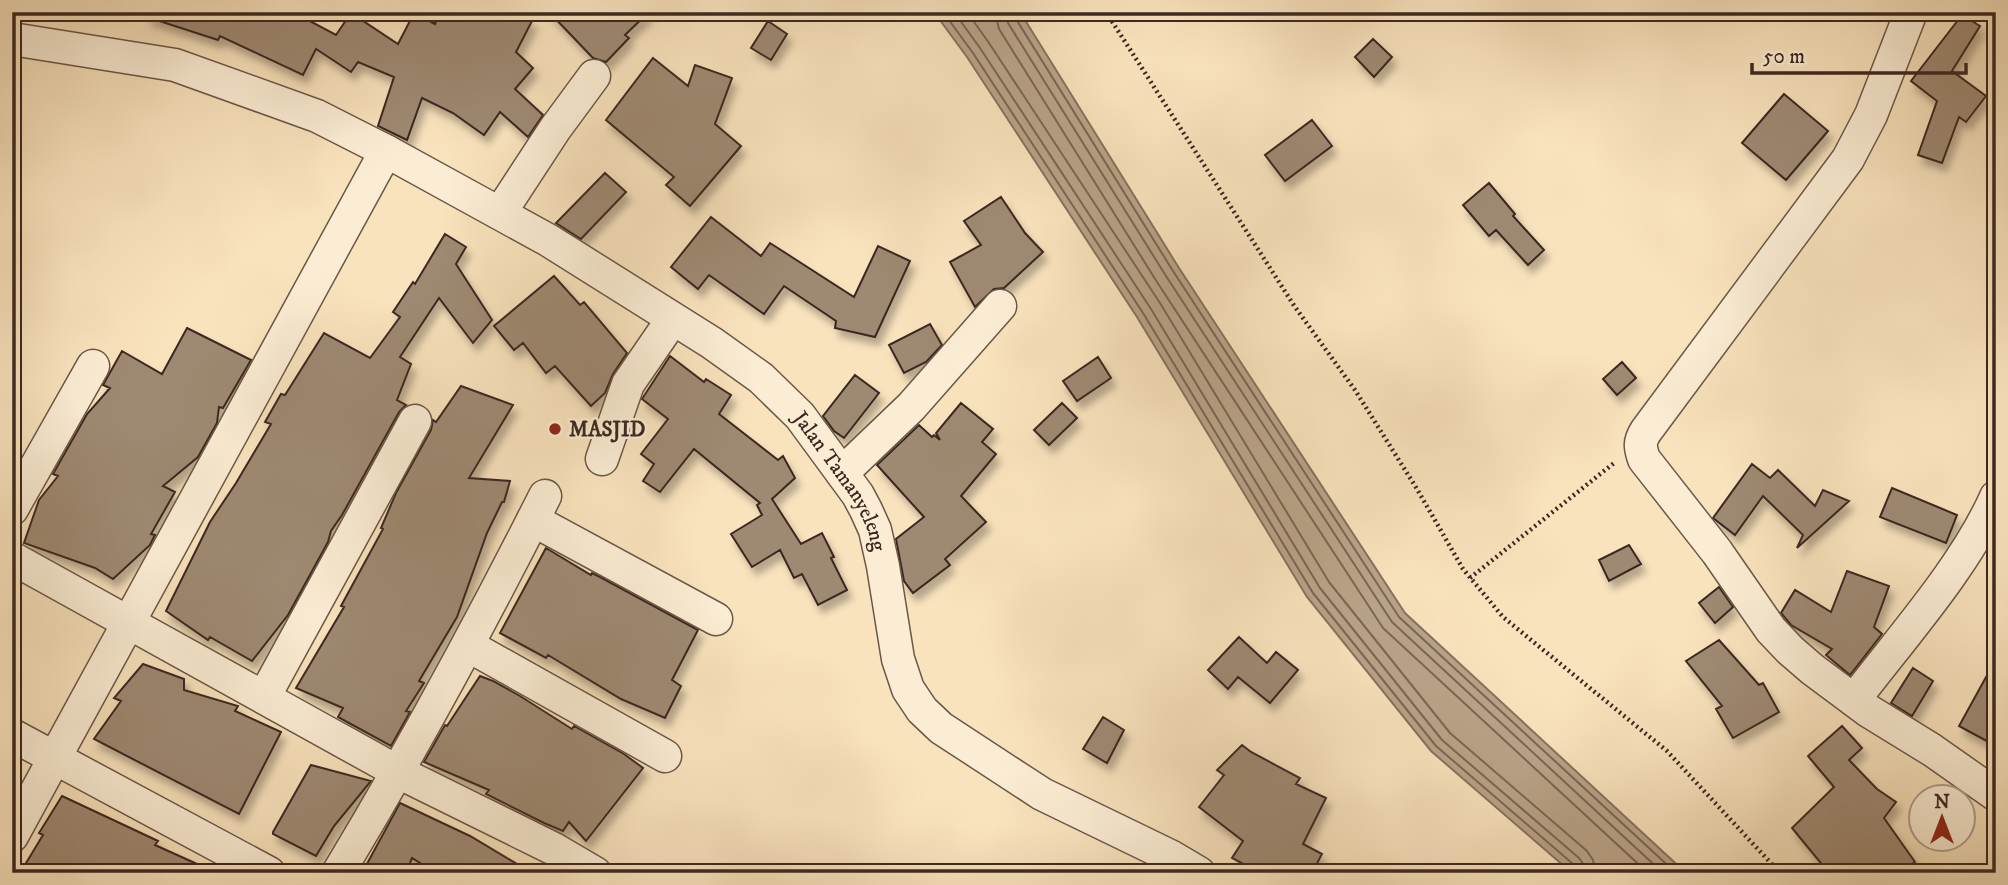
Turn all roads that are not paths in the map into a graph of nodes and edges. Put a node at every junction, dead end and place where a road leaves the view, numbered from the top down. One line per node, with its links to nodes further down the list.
1 (1911, 12): 19 (street)
2 (12, 40): 4 (street, Jalan Tamanyeleng)
3 (594, 76): 5 (street)
4 (386, 150): 5 (street, Jalan Tamanyeleng); 16 (street)
5 (500, 213): 7 (street, Jalan Tamanyeleng)
6 (1000, 306): 11 (street)
7 (672, 320): 10 (street); 11 (street, Jalan Tamanyeleng)
8 (93, 366): 13 (street)
9 (415, 421): 18 (street)
10 (602, 459)
11 (842, 473): 29 (street, Jalan Tamanyeleng)
12 (1996, 497): 19 (street)
13 (12, 509)
14 (12, 558): 16 (street)
15 (716, 618): 17 (street)
16 (130, 623): 18 (street); 21 (street)
17 (469, 646): 22 (street); 23 (street)
18 (264, 697): 23 (street)
19 (1854, 700): 24 (street)
20 (12, 734): 21 (street)
21 (55, 756): 25 (street); 26 (street)
22 (665, 756)
23 (398, 772): 27 (street); 28 (street)
24 (1996, 795)
25 (12, 836)
26 (269, 873)
27 (338, 873)
28 (595, 873)
29 (1199, 873)

